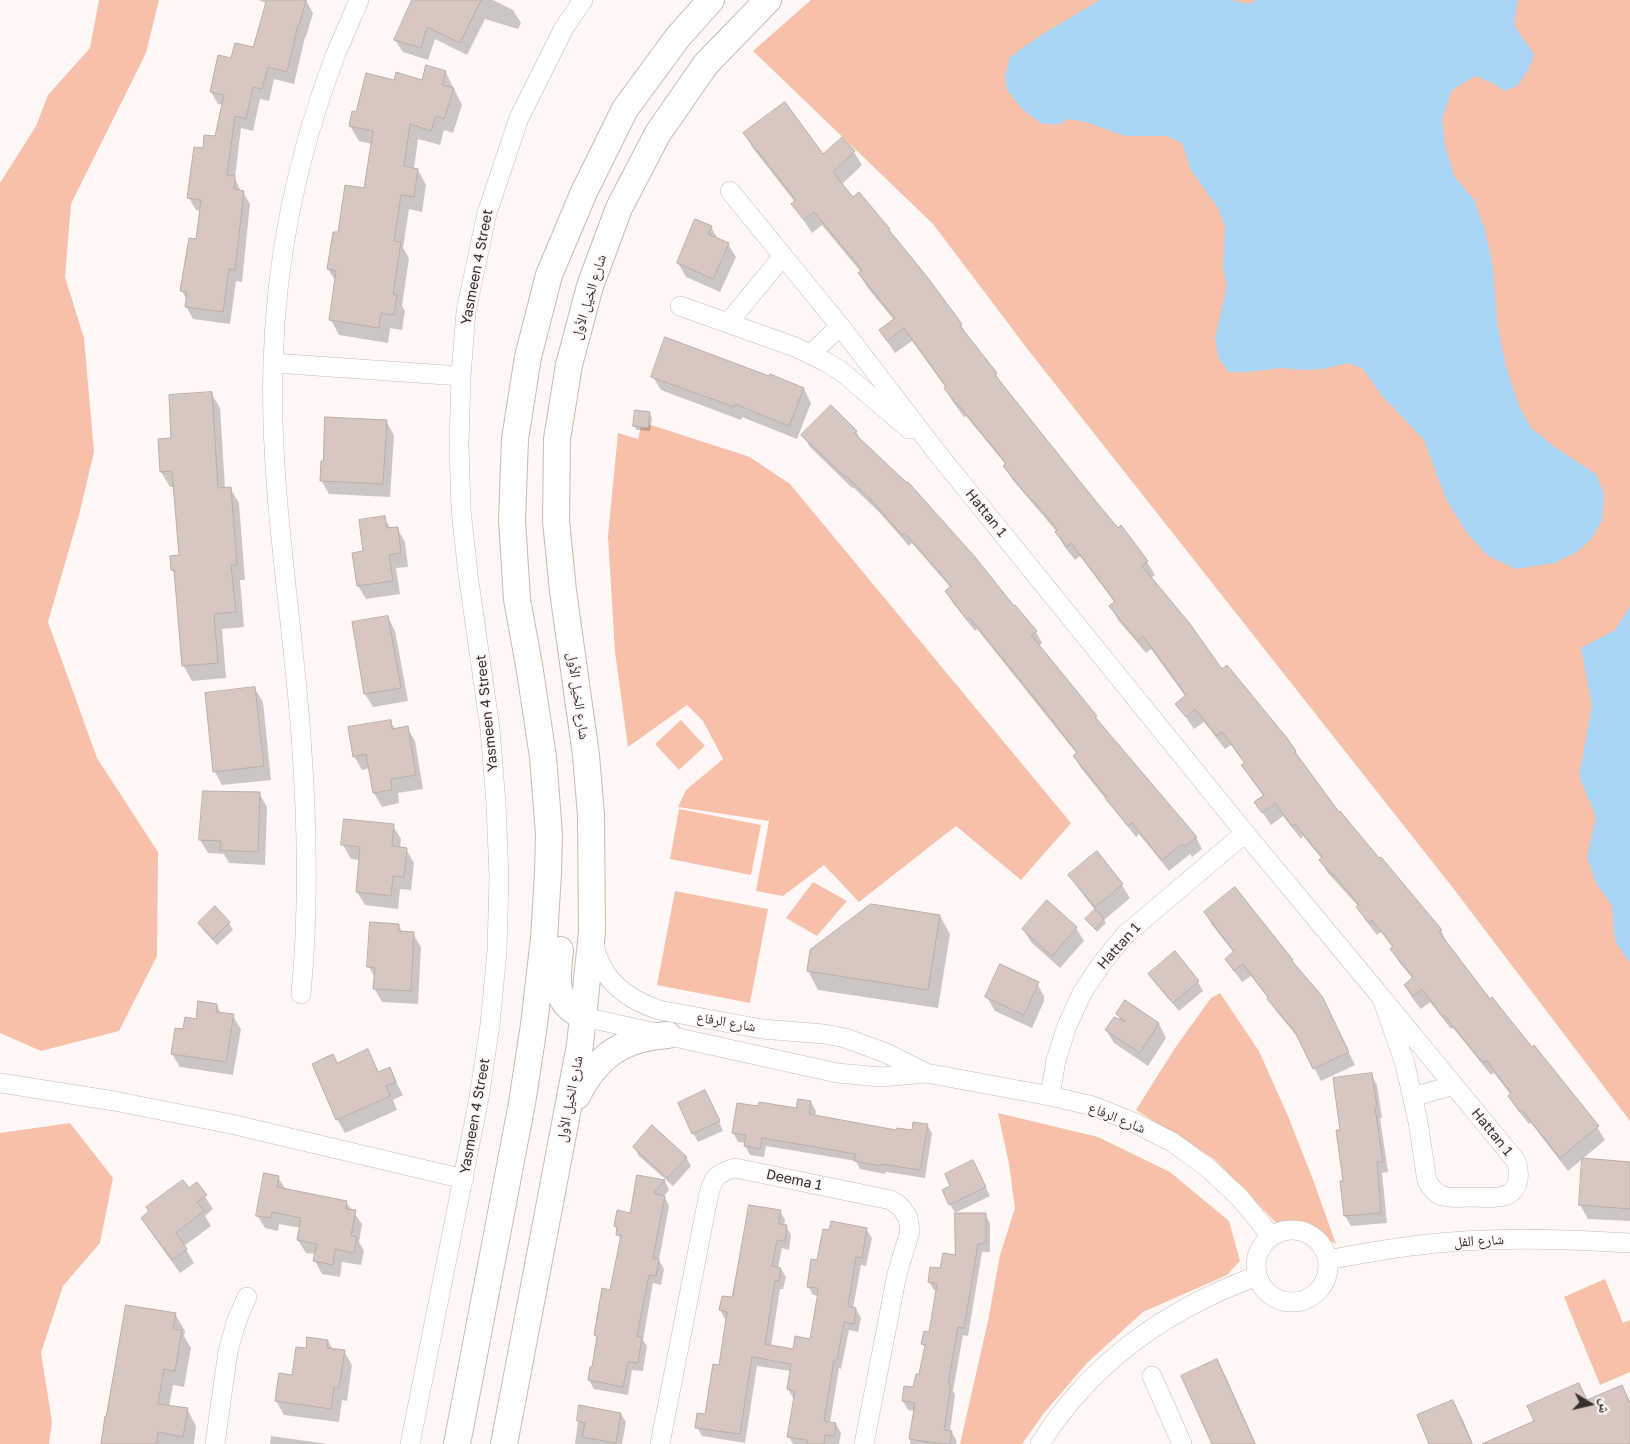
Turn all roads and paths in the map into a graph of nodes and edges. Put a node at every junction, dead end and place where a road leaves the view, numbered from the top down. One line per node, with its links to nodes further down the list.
1 (360, 0): 11 (street)
2 (583, 0): 12 (street, Yasmeen 4 Street)
3 (711, 0): 15 (main road)
4 (768, 0): 16 (main road, شارع الخيل الأول)
5 (730, 191): 6 (street, Hattan 1)
6 (783, 256): 8 (street); 9 (street, Hattan 1)
7 (680, 306): 8 (street)
8 (728, 324): 10 (street)
9 (840, 326): 10 (street); 13 (street, Hattan 1)
10 (811, 354): 13 (street)
11 (273, 363): 12 (street); 17 (street)
12 (461, 376): 27 (street, Yasmeen 4 Street)
13 (938, 454): 14 (street, Hattan 1)
14 (1245, 833): 18 (street, Hattan 1); 24 (street, Hattan 1)
15 (548, 873): 19 (main road); 36 (main road)
16 (592, 932): 19 (main road, شارع الخيل الأول); 21 (street, شارع الرفاع)
17 (301, 994)
18 (1382, 998): 23 (street, Hattan 1); 25 (street, Hattan 1)
19 (584, 1017): 20 (street, شارع الرفاع); 26 (main road, شارع الخيل الأول)
20 (668, 1035): 21 (street, شارع الرفاع); 26 (main road)
21 (926, 1074): 24 (street, شارع الرفاع)
22 (0, 1084): 27 (street)
23 (1454, 1084): 25 (street); 25 (street, Hattan 1)
24 (1050, 1096): 28 (street, شارع الرفاع)
25 (1414, 1097)
26 (568, 1112): 37 (main road, شارع الخيل الأول)
27 (464, 1179): 35 (street, Yasmeen 4 Street)
28 (1271, 1236): 30 (street); 31 (street)
29 (1630, 1243): 30 (street, شارع الفل)
30 (1328, 1260): 31 (street)
31 (1257, 1276): 40 (street)
32 (247, 1297): 34 (street)
33 (1152, 1376): 41 (street)
34 (215, 1444)
35 (410, 1444)
36 (457, 1444)
37 (504, 1444)
38 (660, 1444): 39 (street, Deema 1)
39 (864, 1444)
40 (1040, 1444)
41 (1182, 1444)

